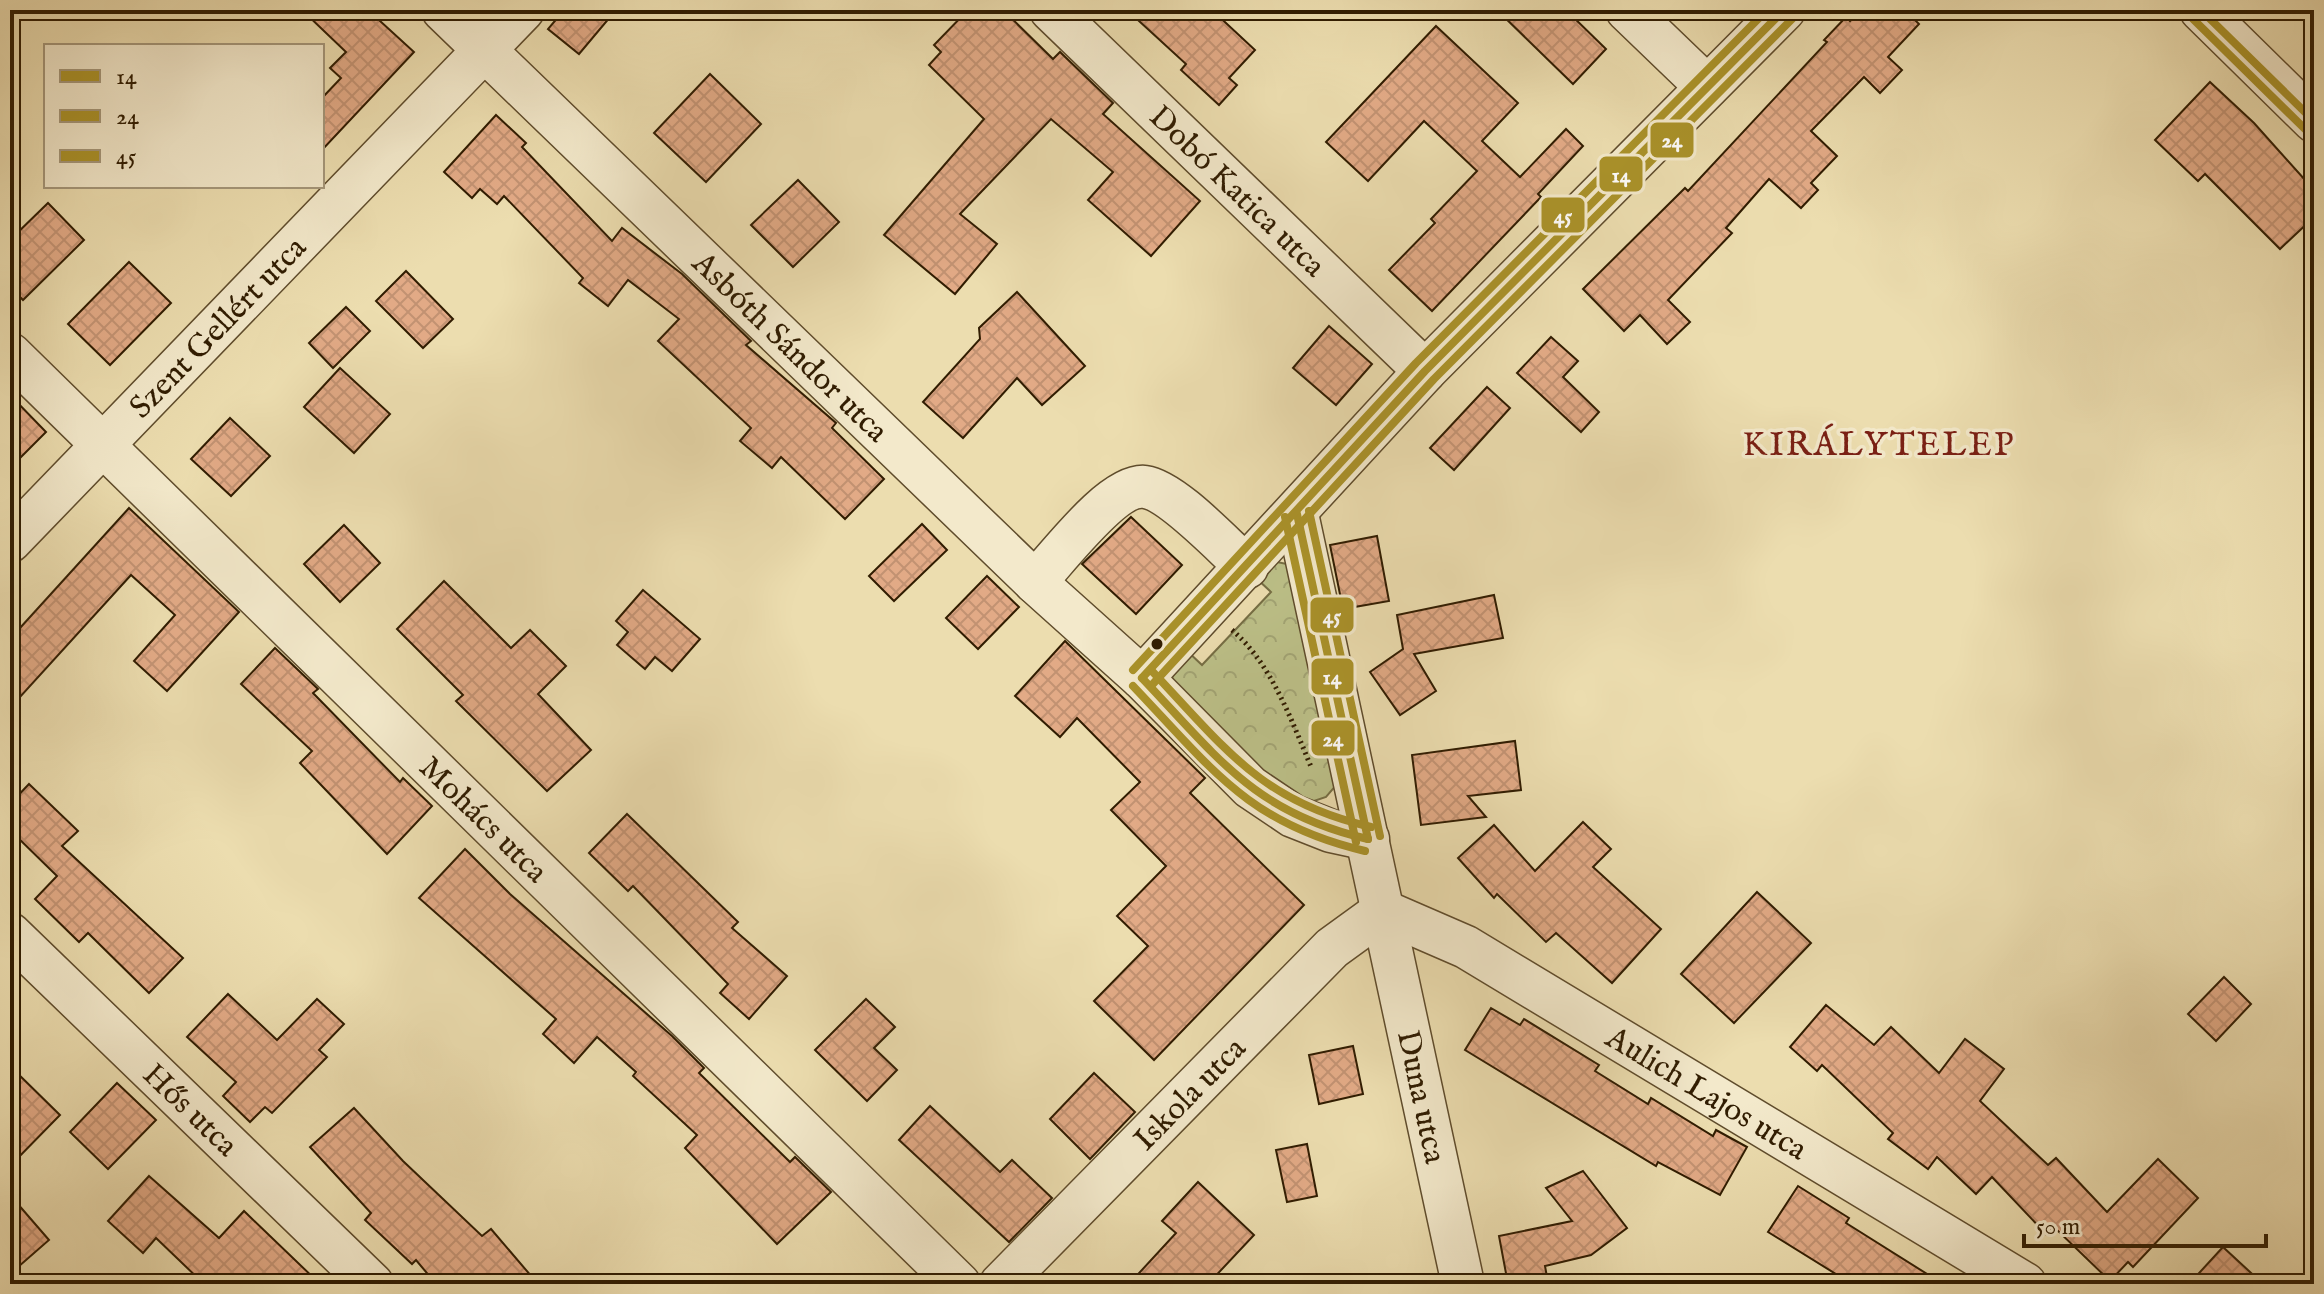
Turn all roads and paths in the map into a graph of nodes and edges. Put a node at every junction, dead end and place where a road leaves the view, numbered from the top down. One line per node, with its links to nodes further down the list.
1 (443, 10): 7 (street, Asbóth Sándor utca)
2 (523, 10): 7 (street, Szent Gellért utca)
3 (1051, 10): 11 (street, Dobó Katica utca)
4 (1627, 10): 8 (street)
5 (1784, 10): 8 (street)
6 (2201, 10): 9 (street)
7 (484, 50): 12 (street, Szent Gellért utca); 16 (street, Asbóth Sándor utca)
8 (1707, 87): 11 (street)
9 (2314, 121)
10 (10, 354): 12 (street, Mohács utca)
11 (1425, 371): 13 (street)
12 (104, 444): 14 (street, Szent Gellért utca); 25 (street, Mohács utca)
13 (1297, 514): 15 (street); 20 (street, Duna utca)
14 (10, 541)
15 (1247, 567): 16 (street); 17 (street)
16 (1035, 582): 18 (street, Asbóth Sándor utca)
17 (1206, 609): 18 (street); 19 (path)
18 (1142, 678): 20 (street, Asbóth Sándor utca)
19 (1315, 778)
20 (1368, 839): 21 (street, Duna utca)
21 (1383, 911): 23 (street, Aulich Lajos utca); 26 (street, Iskola utca); 27 (street, Duna utca)
22 (10, 934): 24 (street, Hős utca)
23 (1977, 1268): 28 (street, Aulich Lajos utca)
24 (372, 1284)
25 (959, 1284)
26 (1001, 1284)
27 (1463, 1284)
28 (2025, 1284)

